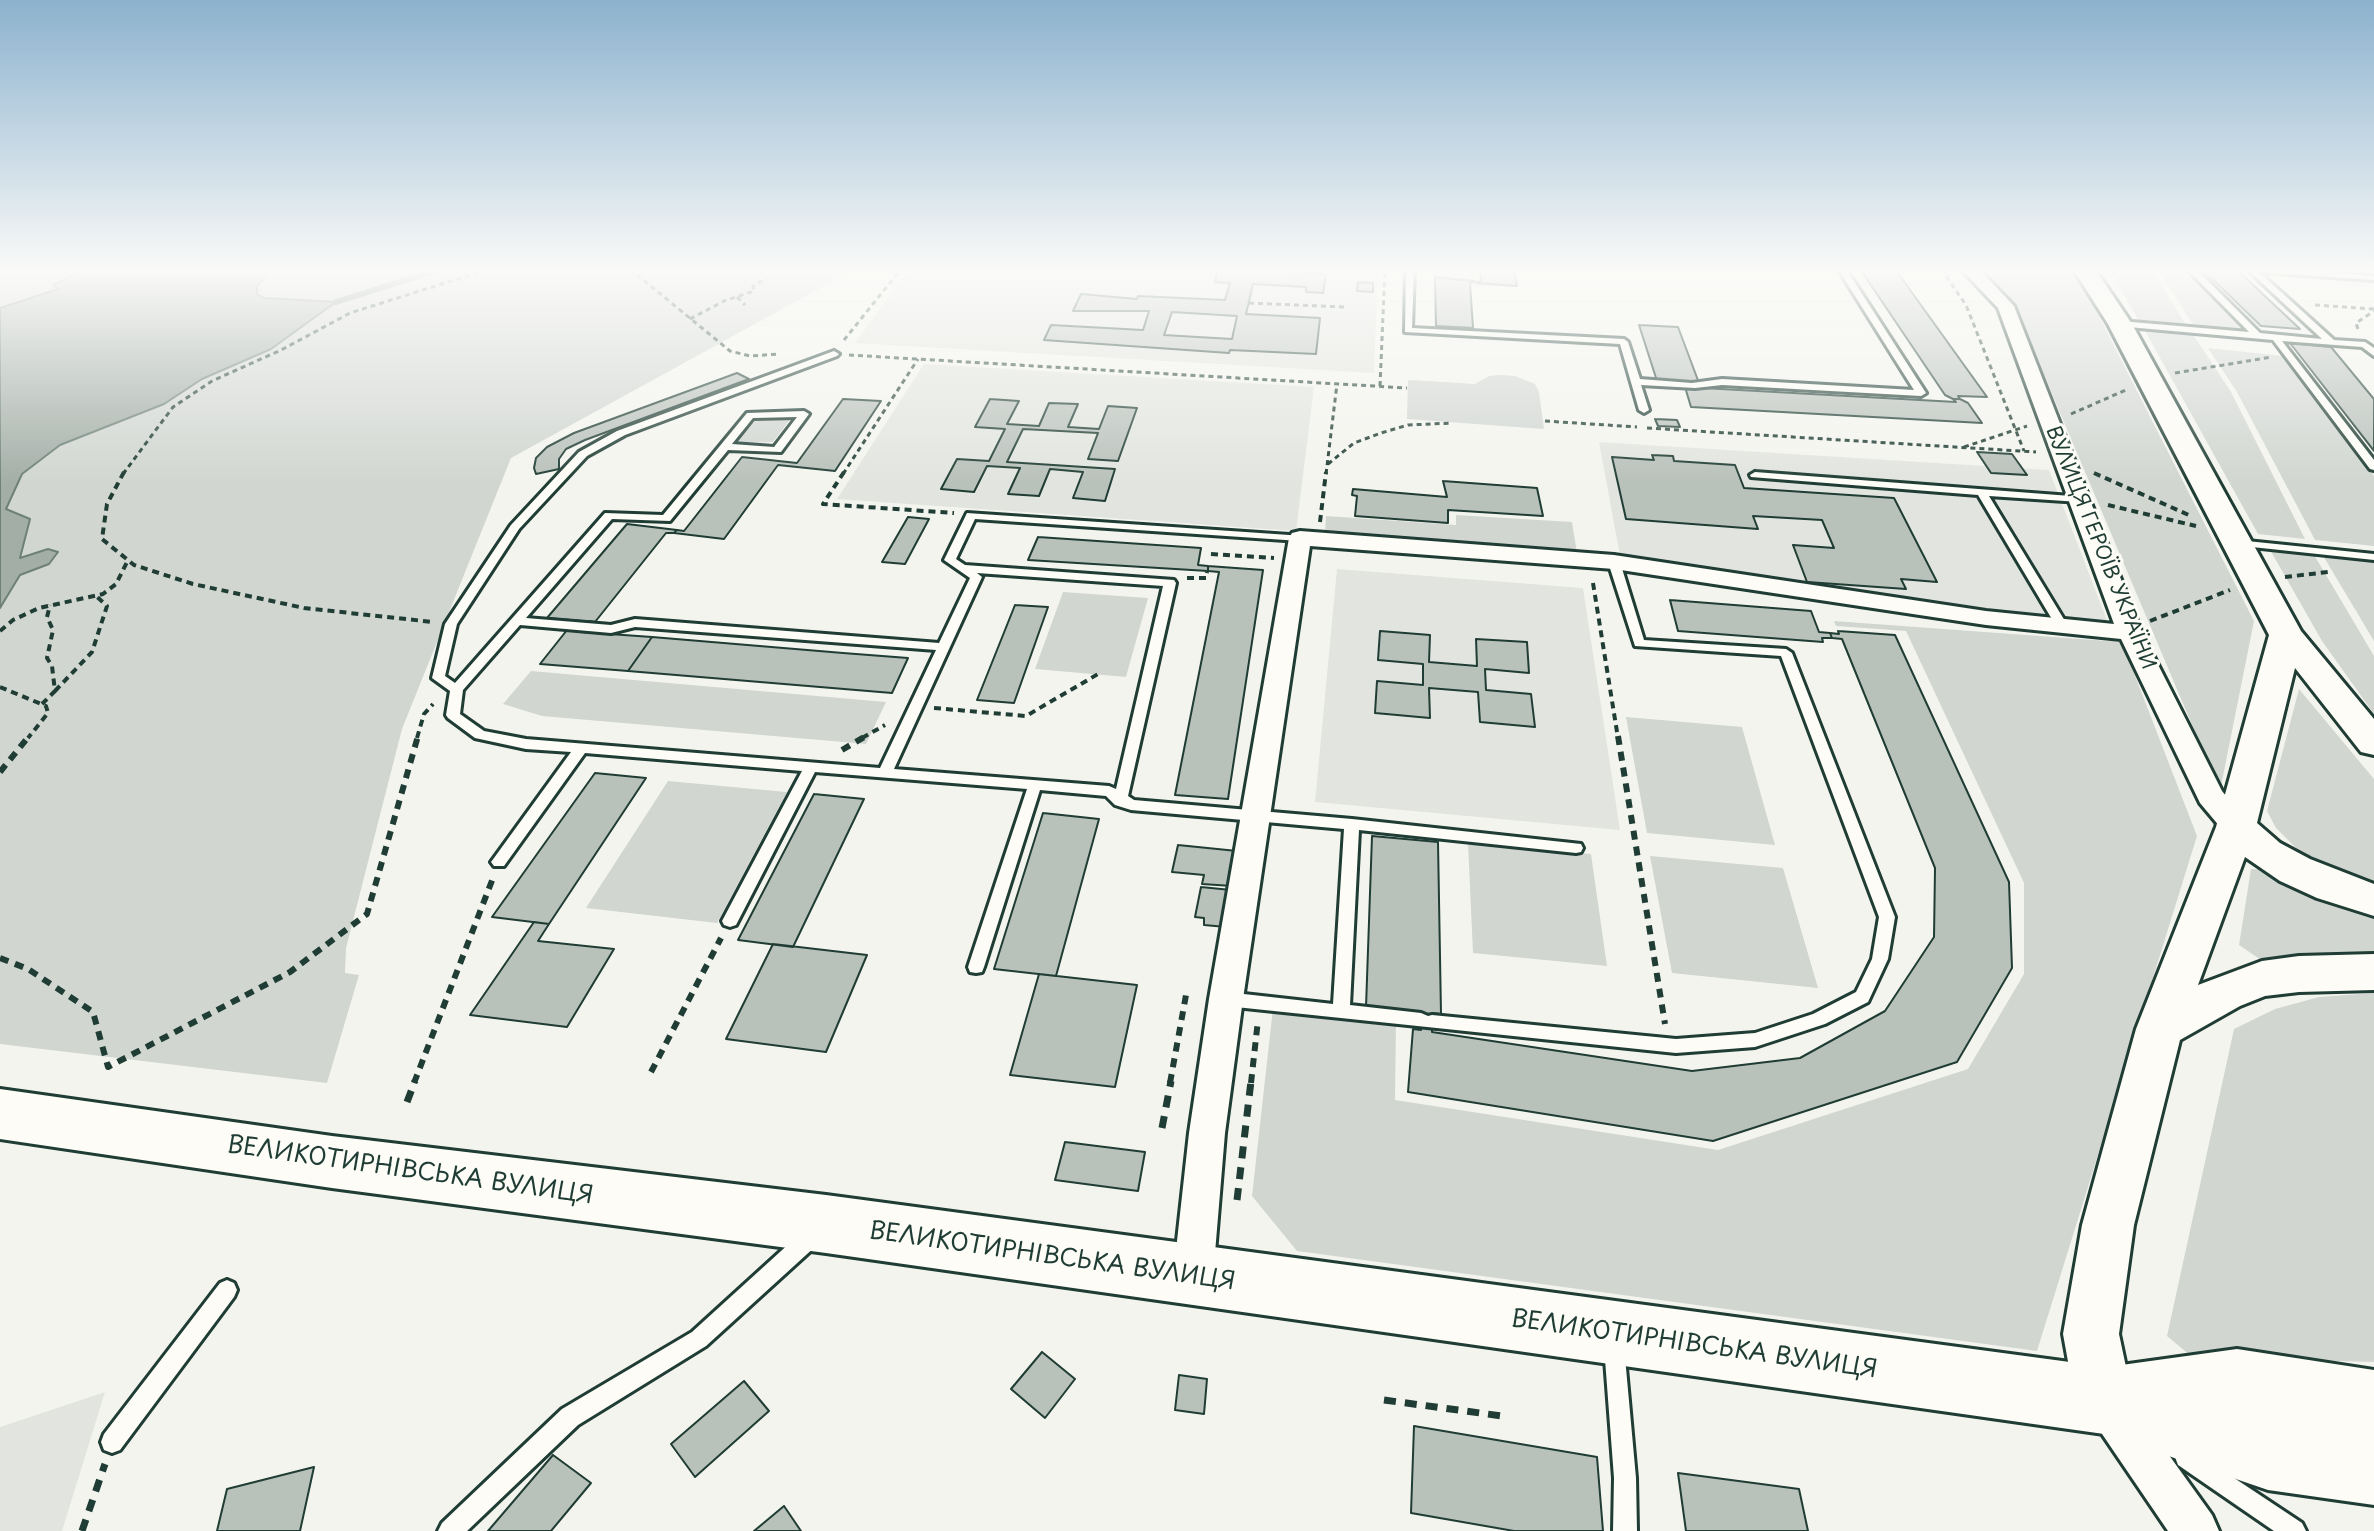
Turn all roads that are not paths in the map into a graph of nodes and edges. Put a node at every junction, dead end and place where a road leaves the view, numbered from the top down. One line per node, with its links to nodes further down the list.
1 (1596, 340): 10 (lane)
2 (1888, 340): 10 (lane)
3 (2019, 340): 16 (street, ВУЛИЦЯ ГЕРОЇВ УКРАЇНИ)
4 (2129, 340): 18 (main road)
5 (2278, 340): 13 (lane)
6 (2314, 340): 7 (lane)
7 (2331, 342): 8 (lane)
8 (2374, 353)
9 (834, 354): 27 (lane)
10 (1636, 382): 11 (lane)
11 (1644, 410)
12 (725, 447): 12 (lane); 22 (lane)
13 (2374, 467)
14 (1755, 475): 15 (lane)
15 (1982, 492): 16 (lane); 23 (lane)
16 (2080, 499): 24 (street, ВУЛИЦЯ ГЕРОЇВ УКРАЇНИ)
17 (1309, 538): 20 (street); 21 (lane); 34 (street)
18 (2237, 543): 19 (lane); 25 (main road)
19 (2374, 557)
20 (1614, 562): 23 (street); 44 (lane)
21 (962, 568): 26 (lane); 33 (lane)
22 (517, 621): 26 (lane); 27 (lane)
23 (2062, 626): 24 (street)
24 (2139, 627): 36 (street, ВУЛИЦЯ ГЕРОЇВ УКРАЇНИ)
25 (2286, 635): 28 (main road); 36 (main road)
26 (943, 647): 31 (lane)
27 (457, 689): 29 (lane)
28 (2374, 743)
29 (581, 749): 30 (lane); 38 (lane)
30 (811, 767): 31 (lane); 40 (lane)
31 (885, 773): 32 (lane)
32 (1035, 785): 33 (lane); 41 (lane)
33 (1120, 801): 34 (lane)
34 (1255, 816): 35 (lane); 43 (street)
35 (1352, 824): 37 (lane); 44 (lane)
36 (2236, 827): 39 (main road); 45 (main road)
37 (1576, 848)
38 (499, 862)
39 (2374, 900)
40 (730, 921)
41 (976, 967)
42 (2374, 972): 45 (main road)
43 (1226, 999): 44 (lane); 48 (street)
44 (1341, 1011)
45 (2159, 1029): 51 (main road)
46 (0, 1114): 47 (main road, ВЕЛИКОТИРНІВСЬКА ВУЛИЦЯ)
47 (826, 1224): 48 (main road, ВЕЛИКОТИРНІВСЬКА ВУЛИЦЯ); 55 (lane)
48 (1193, 1277): 50 (main road, ВЕЛИКОТИРНІВСЬКА ВУЛИЦЯ)
49 (227, 1290): 53 (lane)
50 (1614, 1334): 51 (main road, ВЕЛИКОТИРНІВСЬКА ВУЛИЦЯ); 56 (lane)
51 (2104, 1400): 52 (main road, ВЕЛИКОТИРНІВСЬКА ВУЛИЦЯ); 54 (main road, ВЕЛИКОТИРНІВСЬКА ВУЛИЦЯ); 57 (street); 58 (lane)
52 (2374, 1404)
53 (112, 1442)
54 (2374, 1470)
55 (450, 1531)
56 (1625, 1531)
57 (2196, 1531)
58 (2294, 1531)

